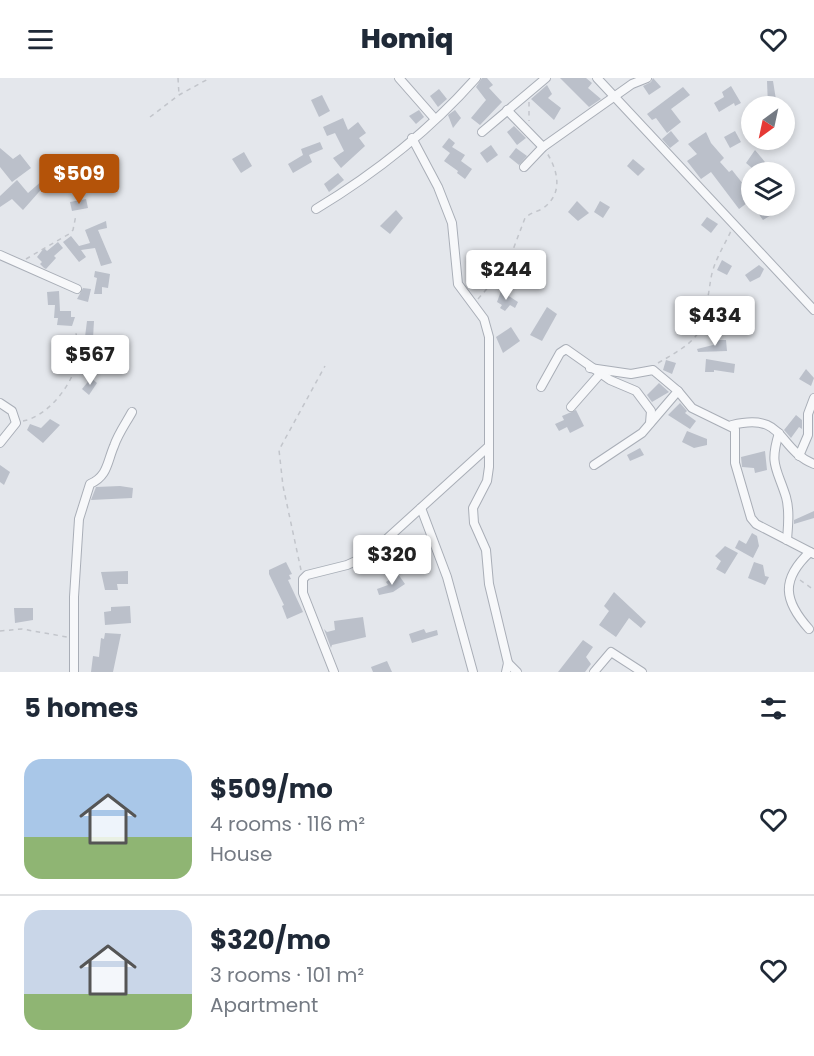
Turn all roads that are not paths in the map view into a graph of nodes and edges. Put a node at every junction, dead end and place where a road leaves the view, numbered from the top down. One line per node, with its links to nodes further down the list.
1 (399, 78): 8 (street)
2 (546, 78): 7 (street)
3 (597, 78): 6 (street)
4 (647, 78): 6 (street)
5 (473, 80): 8 (street)
6 (616, 96): 11 (street); 16 (street)
7 (507, 110): 9 (street); 11 (street)
8 (435, 119): 10 (street)
9 (482, 132)
10 (412, 138): 13 (street); 29 (street)
11 (543, 147): 12 (street)
12 (524, 167)
13 (316, 209)
14 (0, 255): 15 (street)
15 (77, 289)
16 (814, 310)
17 (590, 368): 18 (street); 19 (street); 20 (street)
18 (600, 374): 23 (street); 25 (street)
19 (541, 387)
20 (678, 391): 25 (street); 26 (street)
21 (814, 398): 30 (street)
22 (0, 404): 28 (street)
23 (571, 406)
24 (132, 412): 40 (street)
25 (650, 423): 32 (street)
26 (732, 425): 27 (street); 34 (street)
27 (779, 433): 30 (street); 34 (street)
28 (0, 443)
29 (488, 447): 33 (street); 39 (street)
30 (800, 456): 31 (street)
31 (814, 464)
32 (594, 465)
33 (421, 508): 41 (street); 42 (street)
34 (787, 540): 35 (street)
35 (796, 544): 36 (street); 37 (street)
36 (812, 553): 37 (street)
37 (798, 564): 38 (street)
38 (809, 629)
39 (507, 668): 43 (street)
40 (74, 672)
41 (334, 672)
42 (473, 672)
43 (517, 672)
44 (594, 672): 45 (street)
45 (642, 672)

